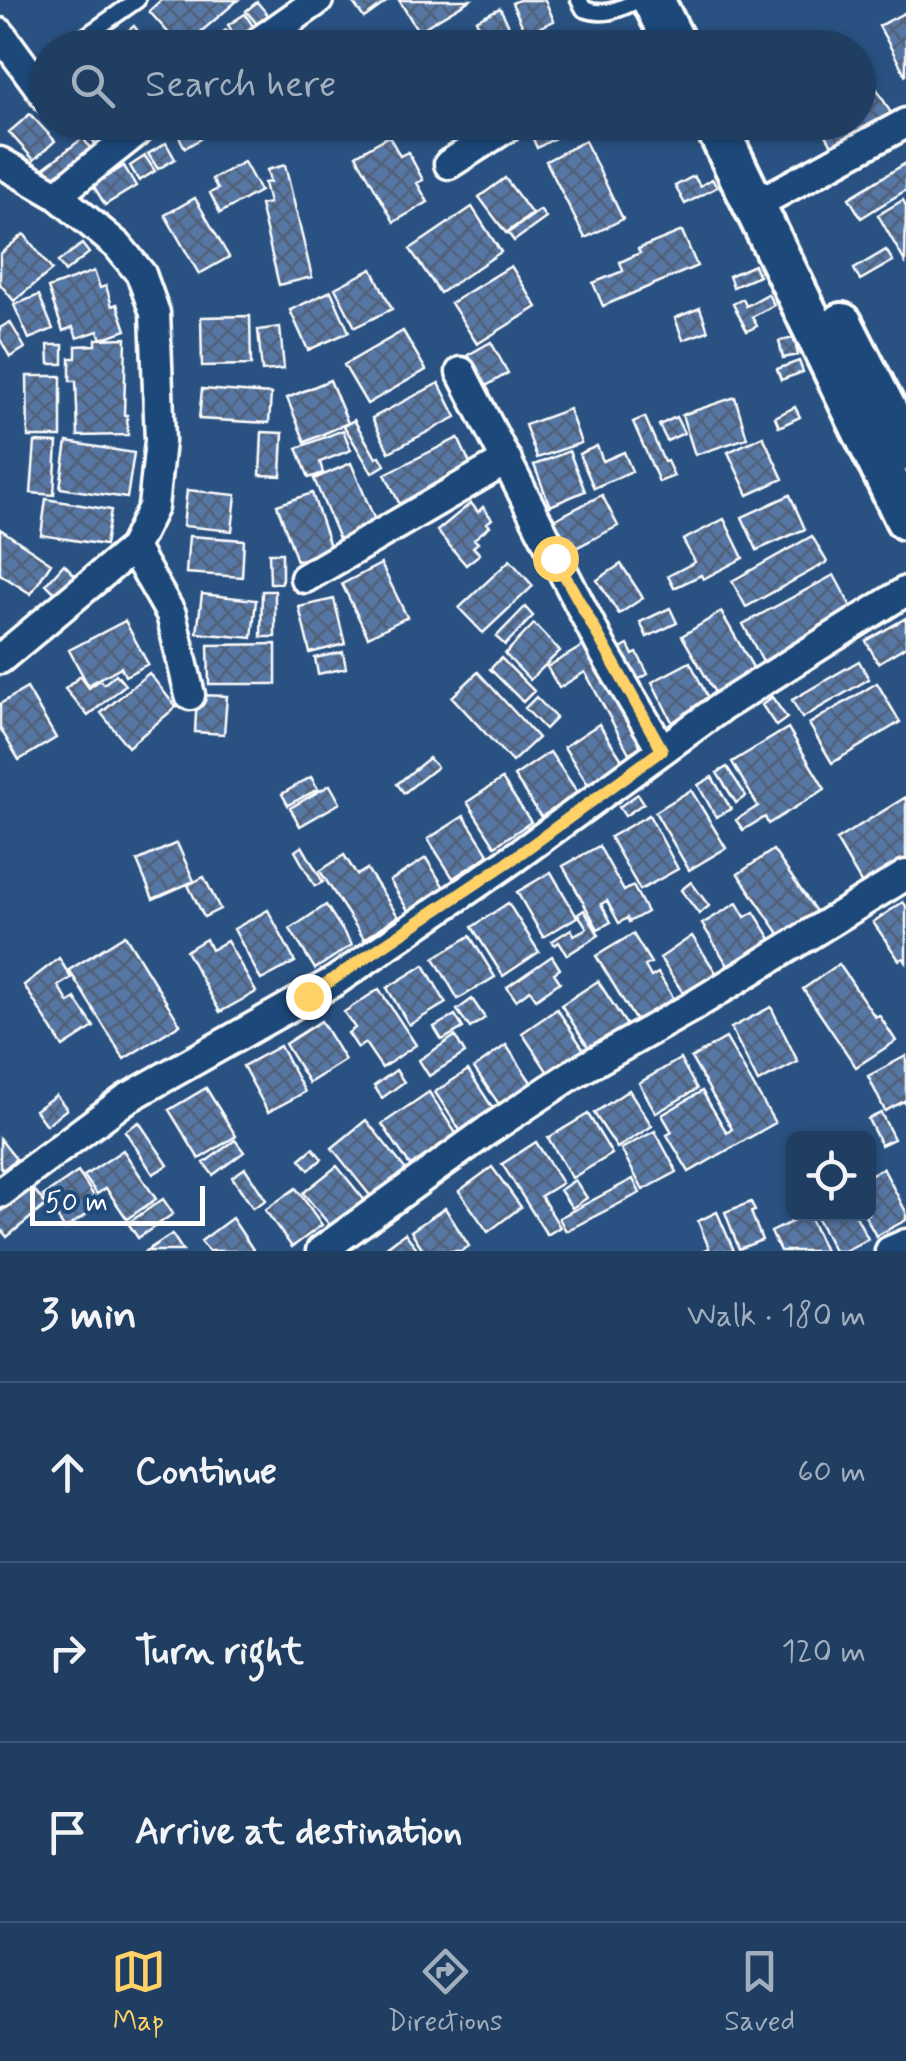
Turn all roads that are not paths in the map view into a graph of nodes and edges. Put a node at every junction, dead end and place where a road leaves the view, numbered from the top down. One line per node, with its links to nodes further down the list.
1 (138, 0): 7 (lane)
2 (318, 0): 8 (street)
3 (580, 0): 4 (lane)
4 (639, 0)
5 (653, 0): 9 (main road)
6 (684, 0): 10 (main road)
7 (95, 30)
8 (276, 30)
9 (671, 30)
10 (682, 30)
11 (0, 33): 12 (street)
12 (30, 60)
13 (906, 123): 14 (street)
14 (876, 139)
15 (126, 140): 22 (street)
16 (487, 140): 21 (street)
17 (726, 140): 23 (main road)
18 (749, 140): 23 (main road)
19 (875, 140): 23 (street)
20 (0, 162): 22 (street)
21 (449, 164)
22 (57, 195): 29 (street)
23 (766, 199): 25 (main road); 28 (main road)
24 (460, 372): 27 (street)
25 (897, 408): 26 (main road)
26 (906, 450)
27 (507, 460): 30 (street); 34 (street)
28 (906, 518)
29 (133, 548): 32 (street); 33 (street)
30 (304, 578)
31 (906, 591): 34 (street)
32 (0, 659)
33 (190, 695)
34 (662, 750): 36 (street)
35 (906, 875): 38 (street)
36 (0, 1193)
37 (906, 1244): 39 (street)
38 (321, 1251)
39 (890, 1251)

